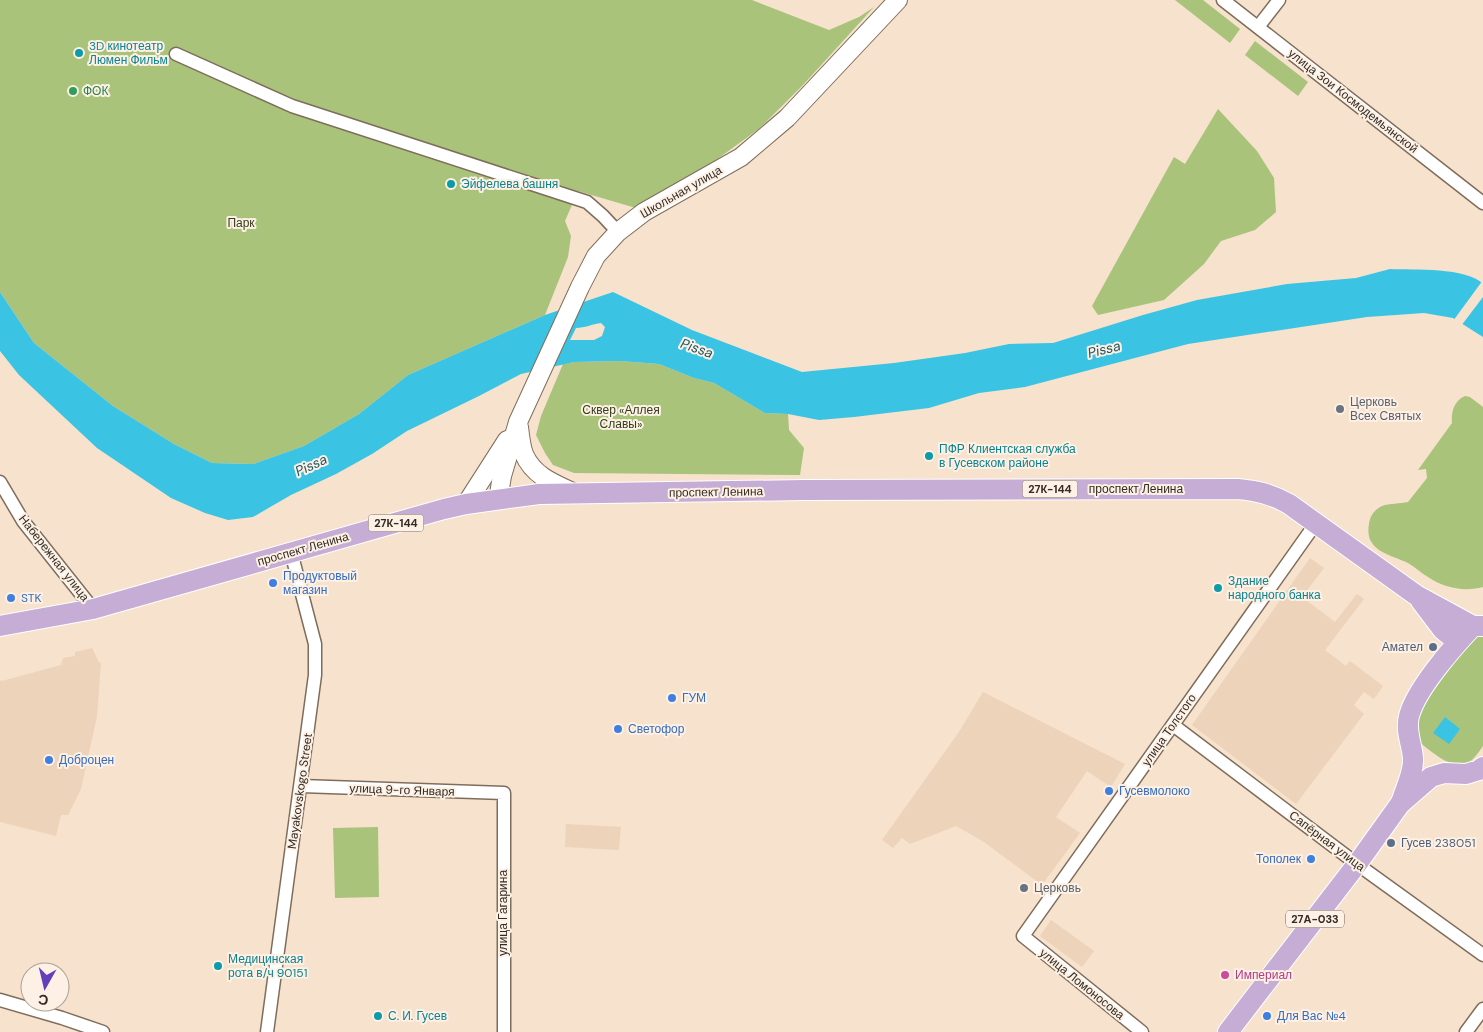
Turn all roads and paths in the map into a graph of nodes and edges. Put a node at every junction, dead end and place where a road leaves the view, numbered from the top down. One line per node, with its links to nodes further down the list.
1 (898, 0): 7 (main road, Школьная улица)
2 (1223, 0): 4 (street, улица Зои Космодемьянской)
3 (1279, 0): 4 (street)
4 (1258, 27): 6 (street, улица Зои Космодемьянской)
5 (176, 54): 7 (street)
6 (1483, 202)
7 (618, 232): 8 (main road, Школьная улица)
8 (518, 422): 10 (main road); 11 (main road, Школьная улица); 12 (main road, Школьная улица)
9 (0, 482): 16 (street, Набережная улица)
10 (578, 494): 11 (main road, проспект Ленина / 27К-144); 13 (main road, проспект Ленина / 27К-144)
11 (498, 500): 12 (main road, проспект Ленина / 27К-144)
12 (466, 504): 14 (main road, проспект Ленина / 27К-144)
13 (1316, 523): 15 (main road, проспект Ленина / 27К-144); 20 (street, улица Толстого)
14 (290, 552): 16 (main road, проспект Ленина / 27К-144); 24 (street, Mayakovskogo Street)
15 (1416, 595): 18 (main road, проспект Ленина / 27К-144); 19 (main road, проспект Ленина / 27К-144)
16 (93, 609): 17 (main road, проспект Ленина / 27К-144)
17 (0, 626)
18 (1478, 626): 19 (main road)
19 (1458, 642): 21 (main road)
20 (1173, 725): 27 (street, Сапёрная улица); 28 (street, улица Толстого)
21 (1411, 746): 23 (main road); 26 (main road)
22 (1483, 767): 23 (main road)
23 (1453, 774): 26 (main road)
24 (301, 786): 25 (street, улица 9-го Января); 33 (street, Mayakovskogo Street)
25 (504, 793): 34 (street, улица Гагарина)
26 (1400, 804): 27 (main road, 27А-033)
27 (1357, 864): 29 (street, Сапёрная улица); 36 (main road, 27А-033)
28 (1023, 936): 35 (street, улица Ломоносова)
29 (1483, 955)
30 (0, 1000): 32 (street)
31 (1483, 1009): 37 (street)
32 (104, 1032)
33 (267, 1032)
34 (504, 1032)
35 (1142, 1032)
36 (1228, 1032)
37 (1466, 1032)

